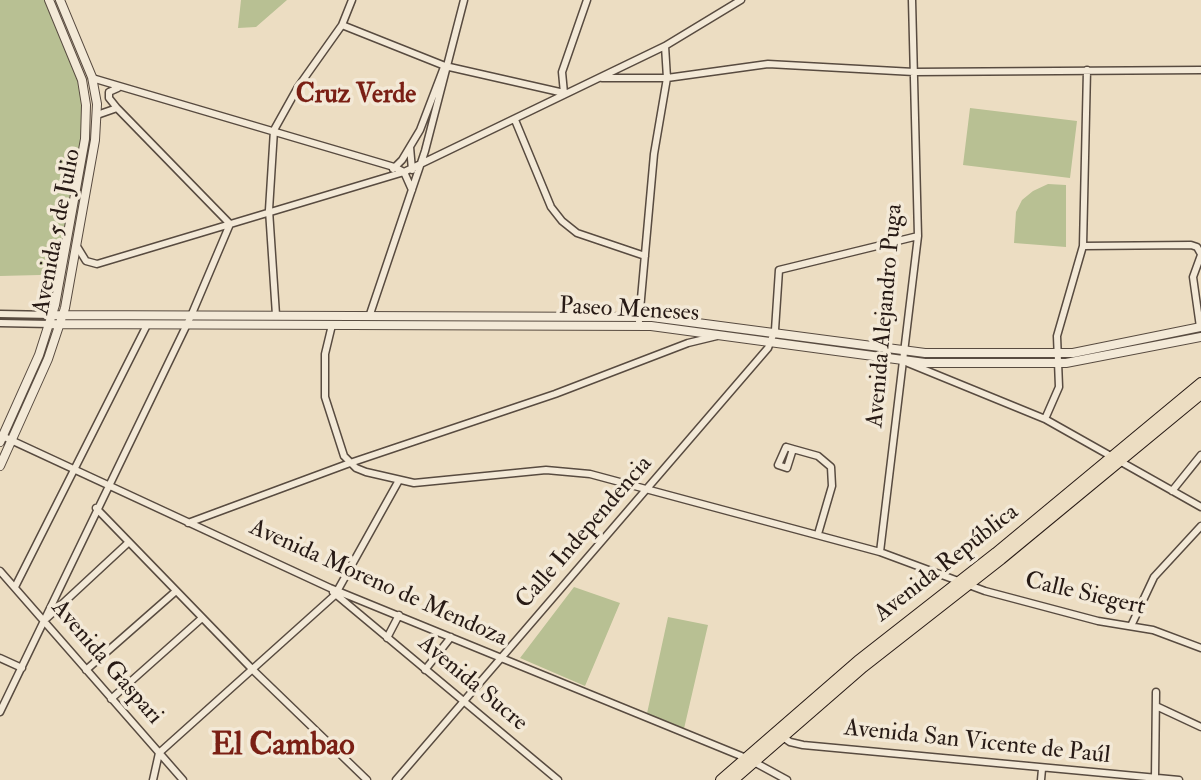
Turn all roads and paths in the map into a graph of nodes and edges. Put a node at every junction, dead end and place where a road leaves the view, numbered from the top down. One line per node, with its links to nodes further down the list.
1 (49, 0): 39 (street, Avenida 5 de Julio)
2 (60, 0): 14 (street, Avenida 5 de Julio)
3 (352, 0): 8 (street)
4 (464, 0): 10 (street)
5 (587, 0): 18 (street)
6 (912, 0): 13 (street, Avenida Alejandro Puga)
7 (735, 1): 9 (street)
8 (342, 25): 10 (street); 22 (street)
9 (665, 46): 15 (street); 16 (street)
10 (445, 66): 18 (street); 23 (street); 24 (street)
11 (1087, 70): 12 (street); 13 (street); 34 (street)
12 (1201, 70)
13 (914, 72): 16 (street); 33 (street, Avenida Alejandro Puga)
14 (92, 78): 17 (street); 20 (street, Avenida 5 de Julio)
15 (600, 78): 16 (street); 18 (street)
16 (667, 78): 37 (street)
17 (129, 89): 19 (street); 22 (street)
18 (564, 93): 21 (street)
19 (117, 108): 20 (street); 32 (street)
20 (97, 115): 35 (street, Avenida 5 de Julio)
21 (515, 120): 26 (street); 37 (street)
22 (274, 130): 25 (street); 31 (street)
23 (410, 147): 24 (street); 26 (street); 27 (street)
24 (425, 151): 26 (street)
25 (378, 162): 27 (street); 29 (street)
26 (416, 166): 28 (street); 30 (street)
27 (394, 167): 28 (street); 29 (street)
28 (404, 172): 29 (street); 30 (street)
29 (382, 178): 31 (street)
30 (412, 190): 42 (street)
31 (268, 211): 32 (street); 40 (street)
32 (230, 224): 35 (street); 41 (street)
33 (918, 236): 53 (street); 54 (street, Avenida Alejandro Puga)
34 (1083, 246): 36 (street); 55 (street)
35 (78, 248): 43 (street, Avenida 5 de Julio)
36 (1201, 255): 50 (street)
37 (645, 256): 44 (street)
38 (0, 314): 39 (street)
39 (53, 314): 43 (street, Paseo Meneses); 46 (street, Avenida 5 de Julio)
40 (276, 315): 41 (street, Paseo Meneses); 42 (street, Paseo Meneses)
41 (191, 316): 43 (street, Paseo Meneses); 48 (street)
42 (369, 317): 44 (street, Paseo Meneses)
43 (62, 319): 46 (street, Paseo Meneses); 47 (street, Paseo Meneses); 60 (street, Avenida 5 de Julio)
44 (638, 321): 49 (street, Paseo Meneses); 51 (street, Paseo Meneses); 53 (street, Paseo Meneses)
45 (0, 323): 46 (street)
46 (50, 324): 59 (street, Avenida 5 de Julio)
47 (147, 325): 48 (street, Paseo Meneses); 66 (street)
48 (186, 325): 49 (street, Paseo Meneses); 68 (street)
49 (332, 325): 64 (street)
50 (1201, 327): 55 (street, Paseo Meneses)
51 (720, 336): 53 (street, Paseo Meneses); 64 (street)
52 (1201, 337): 55 (street, Paseo Meneses)
53 (772, 339): 54 (street, Paseo Meneses); 69 (street, Calle Independencia)
54 (904, 356): 55 (street, Paseo Meneses); 58 (street); 78 (street, Avenida Alejandro Puga)
55 (1058, 358): 58 (street)
56 (1201, 383): 63 (main road, Avenida República)
57 (1201, 394): 63 (main road, Avenida República)
58 (1045, 419): 63 (street)
59 (1, 438): 60 (street, Avenida Moreno de Mendoza)
60 (11, 441): 65 (street, Avenida 5 de Julio); 66 (street, Avenida Moreno de Mendoza)
61 (793, 449): 76 (street)
62 (1201, 455): 70 (street)
63 (1115, 461): 70 (street); 80 (main road, Avenida República)
64 (350, 463): 67 (street); 74 (street)
65 (0, 466)
66 (72, 469): 68 (street, Avenida Moreno de Mendoza); 81 (street)
67 (398, 482): 69 (street, Calle Siegert); 83 (street)
68 (106, 485): 73 (street); 74 (street, Avenida Moreno de Mendoza)
69 (648, 489): 76 (street, Calle Siegert); 92 (street, Calle Independencia)
70 (1172, 491): 72 (street)
71 (1201, 495): 72 (street)
72 (1198, 505)
73 (96, 508): 77 (street); 86 (street)
74 (188, 523): 83 (street, Avenida Moreno de Mendoza)
75 (1201, 526): 87 (street)
76 (818, 534): 78 (street, Calle Siegert)
77 (129, 542): 82 (street); 86 (street)
78 (880, 552): 80 (street, Calle Siegert)
79 (0, 571): 81 (street, Avenida Gaspari)
80 (963, 583): 87 (street, Calle Siegert); 103 (main road, Avenida República)
81 (15, 587): 86 (street, Avenida Gaspari)
82 (176, 591): 85 (street); 94 (street)
83 (337, 592): 84 (street, Avenida Moreno de Mendoza); 89 (street, Avenida Sucre); 96 (street)
84 (399, 615): 88 (street, Avenida Moreno de Mendoza); 89 (street)
85 (202, 618): 96 (street); 98 (street)
86 (43, 622): 93 (street); 94 (street, Avenida Gaspari)
87 (1131, 626): 90 (street, Calle Siegert)
88 (451, 637): 92 (street, Avenida Moreno de Mendoza); 95 (street)
89 (387, 638): 95 (street, Avenida Sucre)
90 (1201, 648)
91 (0, 658): 93 (street)
92 (501, 660): 99 (street, Calle Independencia); 105 (street, Avenida Moreno de Mendoza)
93 (22, 668): 101 (street)
94 (86, 670): 98 (street, Avenida Gaspari)
95 (425, 670): 99 (street, Avenida Sucre)
96 (254, 671): 104 (street); 110 (street)
97 (1156, 692): 100 (street)
98 (111, 699): 104 (street, Avenida Gaspari)
99 (463, 702): 111 (street, Calle Independencia); 112 (street, Avenida Sucre)
100 (1156, 706): 102 (street); 107 (street)
101 (0, 712)
102 (1201, 727)
103 (780, 734): 105 (main road, Avenida República); 106 (street, Avenida San Vicente de Paúl)
104 (159, 754): 108 (street); 109 (street, Avenida Gaspari)
105 (750, 760): 113 (main road, Avenida República); 114 (main road, Avenida República); 115 (street, Avenida Moreno de Mendoza)
106 (1042, 769): 107 (street, Avenida San Vicente de Paúl); 116 (street)
107 (1155, 778): 117 (street, Avenida San Vicente de Paúl)
108 (153, 780)
109 (183, 780)
110 (367, 780)
111 (396, 780)
112 (558, 780)
113 (721, 780)
114 (733, 780)
115 (787, 780)
116 (1041, 780)
117 (1178, 780)

